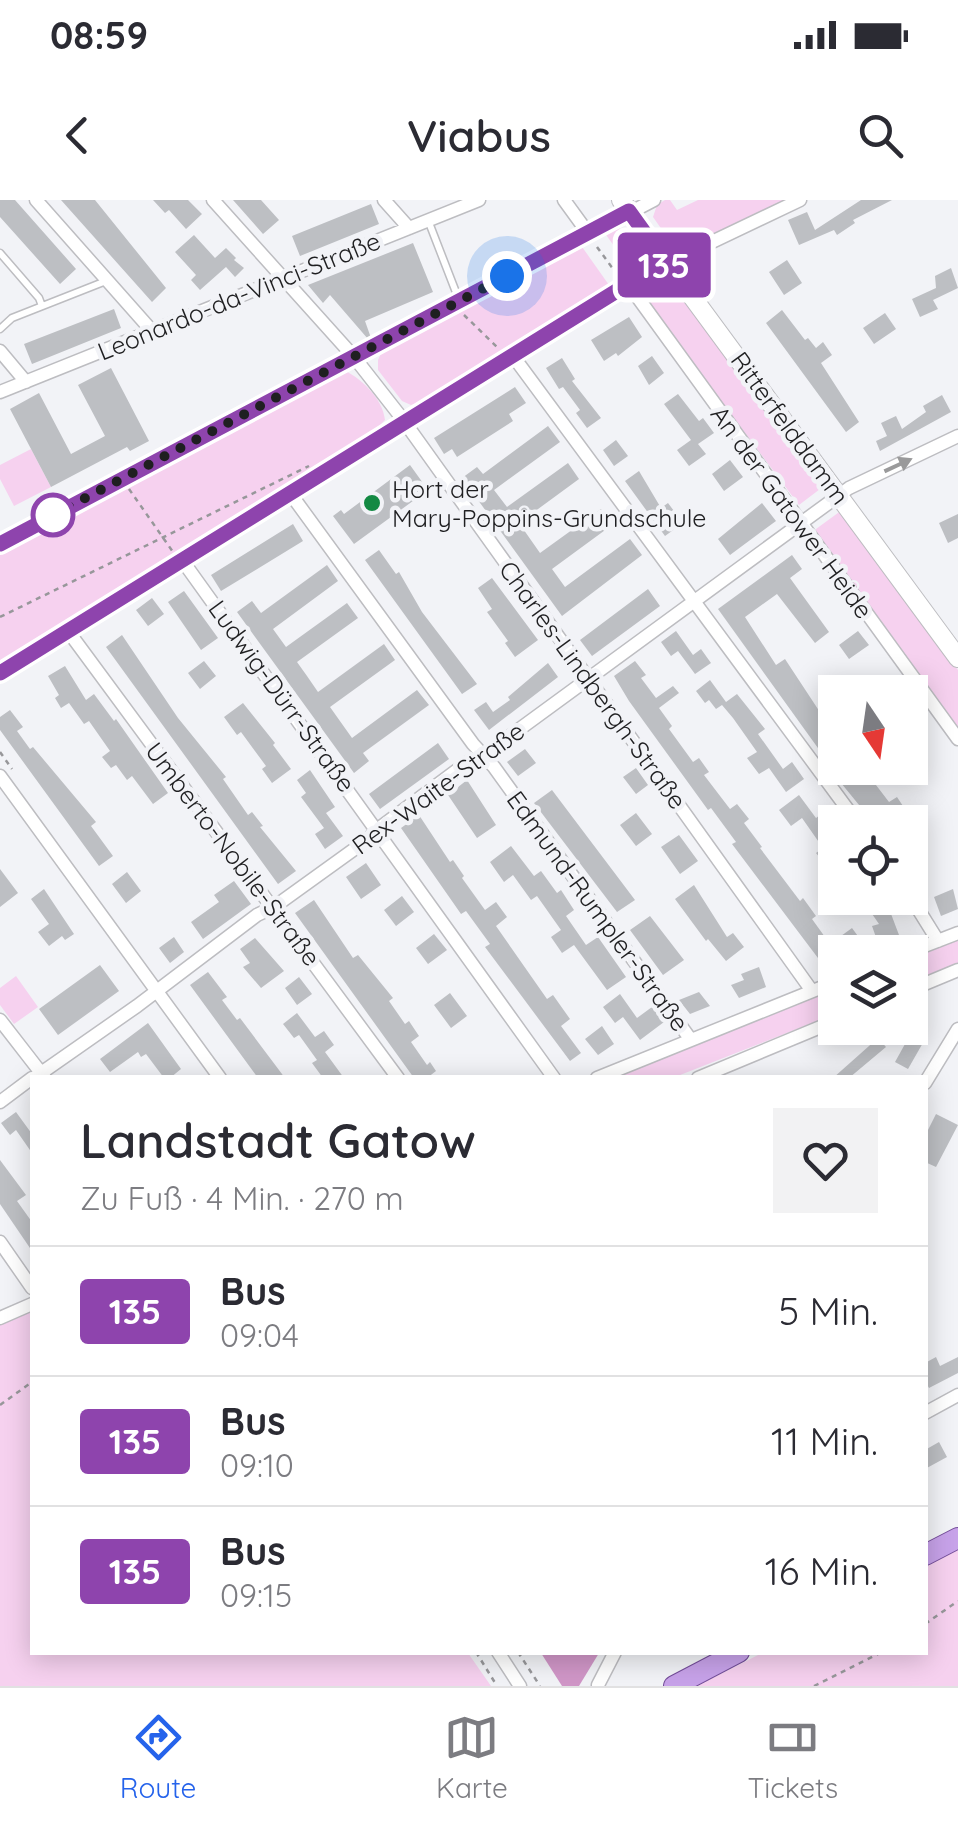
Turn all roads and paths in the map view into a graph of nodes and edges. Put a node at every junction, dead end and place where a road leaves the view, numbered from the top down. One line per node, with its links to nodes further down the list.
1 (36, 200): 15 (street)
2 (213, 200): 14 (street, Charles-Lindbergh-Straße)
3 (384, 200): 10 (street)
4 (479, 200): 9 (street, Leonardo-da-Vinci-Straße)
5 (564, 200): 11 (street)
6 (654, 200): 8 (street)
7 (800, 200): 13 (street)
8 (625, 206): 11 (street); 13 (main road, Ritterfelddamm)
9 (428, 220): 10 (street, Leonardo-da-Vinci-Straße); 18 (lane)
10 (408, 228): 14 (street, Leonardo-da-Vinci-Straße)
11 (588, 234): 16 (path); 18 (street)
12 (0, 253): 17 (lane)
13 (667, 264): 16 (street); 31 (main road, Ritterfelddamm)
14 (282, 279): 20 (street, Leonardo-da-Vinci-Straße); 23 (street, Charles-Lindbergh-Straße)
15 (107, 280): 17 (lane); 20 (street)
16 (627, 285): 22 (street); 32 (street, An der Gatower Heide)
17 (42, 306): 19 (lane)
18 (460, 306): 22 (path); 23 (street)
19 (0, 328)
20 (152, 331): 24 (street, Leonardo-da-Vinci-Straße)
21 (0, 350): 24 (street)
22 (508, 354): 26 (street); 36 (street)
23 (354, 356): 26 (street, Charles-Lindbergh-Straße); 34 (street)
24 (26, 382): 25 (street, Leonardo-da-Vinci-Straße)
25 (0, 392)
26 (405, 422): 30 (street); 41 (street, Charles-Lindbergh-Straße)
27 (958, 436): 31 (street, Rex-Waite-Straße, one-way to 27)
28 (314, 464): 33 (path)
29 (129, 488): 33 (path)
30 (290, 493): 35 (street); 43 (street, Edmund-Rumpler-Straße)
31 (839, 495): 32 (street, Rex-Waite-Straße); 39 (main road, Ritterfelddamm)
32 (801, 523): 36 (street, Rex-Waite-Straße); 42 (street, An der Gatower Heide)
33 (164, 538): 35 (path); 37 (path)
34 (0, 544)
35 (181, 561): 38 (street); 46 (street, Ludwig-Dürr-Straße)
36 (693, 600): 41 (street, Rex-Waite-Straße); 45 (street)
37 (0, 617)
38 (68, 631): 40 (street); 47 (street, Umberto-Nobile-Straße)
39 (958, 658)
40 (0, 673)
41 (588, 678): 43 (street, Rex-Waite-Straße); 56 (street, Charles-Lindbergh-Straße)
42 (958, 739)
43 (484, 755): 46 (street, Rex-Waite-Straße); 60 (street, Edmund-Rumpler-Straße)
44 (0, 776): 55 (street)
45 (845, 805)
46 (378, 829): 47 (street, Rex-Waite-Straße); 66 (street, Ludwig-Dürr-Straße)
47 (274, 907): 55 (street, Rex-Waite-Straße); 65 (street, Umberto-Nobile-Straße)
48 (922, 915): 50 (street)
49 (958, 933): 50 (street)
50 (938, 941): 51 (street)
51 (928, 945)
52 (958, 970): 53 (street)
53 (928, 982)
54 (818, 989): 56 (street)
55 (156, 990): 63 (street, Rex-Waite-Straße); 64 (street)
56 (812, 991): 60 (street)
57 (0, 1020): 62 (street)
58 (818, 1028): 68 (street)
59 (958, 1029): 61 (street)
60 (691, 1040): 67 (street)
61 (953, 1046): 69 (street)
62 (37, 1075)
63 (41, 1075)
64 (218, 1075)
65 (396, 1075)
66 (552, 1075)
67 (605, 1075)
68 (705, 1075)
69 (928, 1079)
70 (30, 1082): 71 (street, Rex-Waite-Straße)
71 (0, 1102)
72 (0, 1242): 73 (street)
73 (30, 1285)
74 (30, 1305): 75 (street)
75 (0, 1318)
76 (30, 1383): 78 (path)
77 (958, 1395): 79 (street)
78 (0, 1405)
79 (928, 1411)
80 (958, 1538): 81 (main road)
81 (928, 1553)
82 (958, 1601): 83 (path)
83 (928, 1622)
84 (478, 1655): 90 (path)
85 (500, 1655): 91 (street)
86 (520, 1655): 92 (path)
87 (614, 1655): 93 (street)
88 (733, 1655): 94 (main road)
89 (876, 1655): 95 (path)
90 (497, 1686)
91 (520, 1686)
92 (540, 1686)
93 (598, 1686)
94 (674, 1686)
95 (814, 1686)

